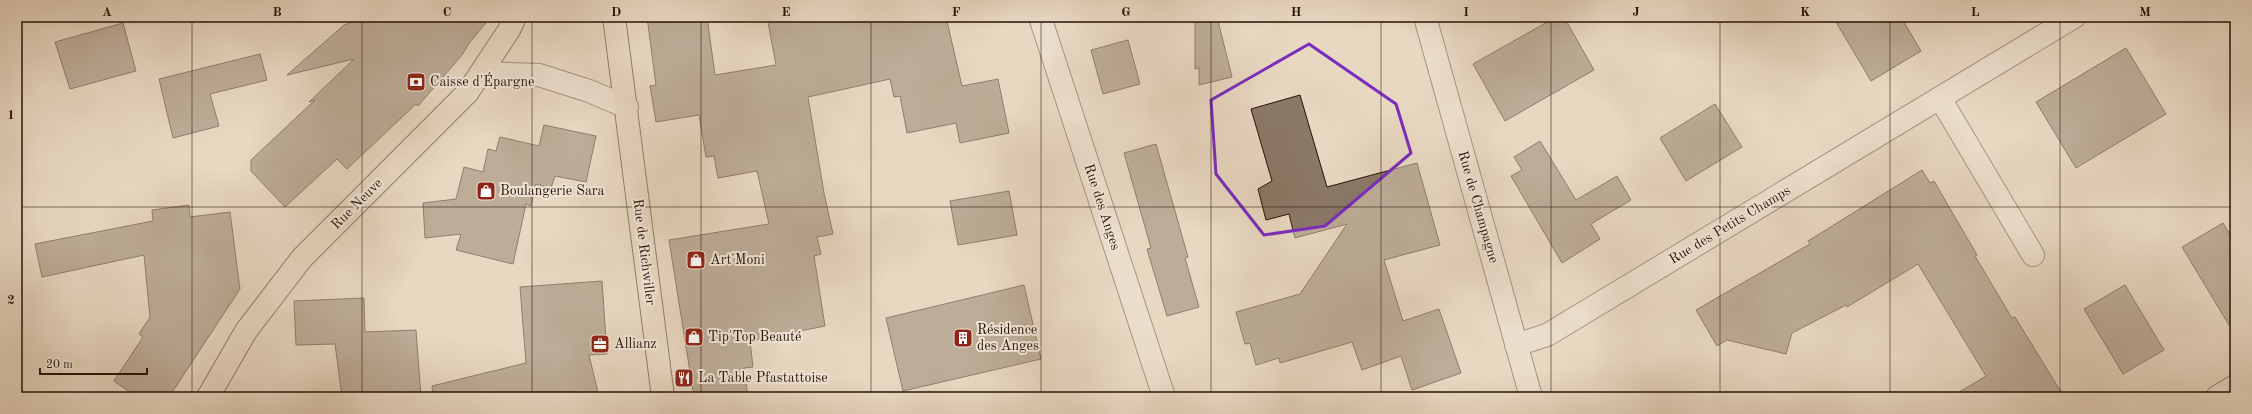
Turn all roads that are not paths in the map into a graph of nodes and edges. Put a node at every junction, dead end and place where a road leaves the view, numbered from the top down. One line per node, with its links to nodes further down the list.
1 (515, 17): 6 (main road, Rue Neuve)
2 (614, 17): 8 (main road, Rue de Richwiller)
3 (1040, 17): 14 (street, Rue des Anges)
4 (1425, 17): 10 (street, Rue de Champagne)
5 (2074, 17): 7 (street, Rue des Petits Champs)
6 (481, 73): 8 (street); 12 (main road, Rue Neuve)
7 (1940, 98): 9 (street); 10 (street, Rue des Petits Champs)
8 (627, 107): 13 (main road, Rue de Richwiller)
9 (2033, 255)
10 (1516, 345): 15 (street, Rue de Champagne)
11 (2235, 386): 16 (main road)
12 (208, 397)
13 (663, 397)
14 (1164, 397)
15 (1531, 397)
16 (2216, 397)

